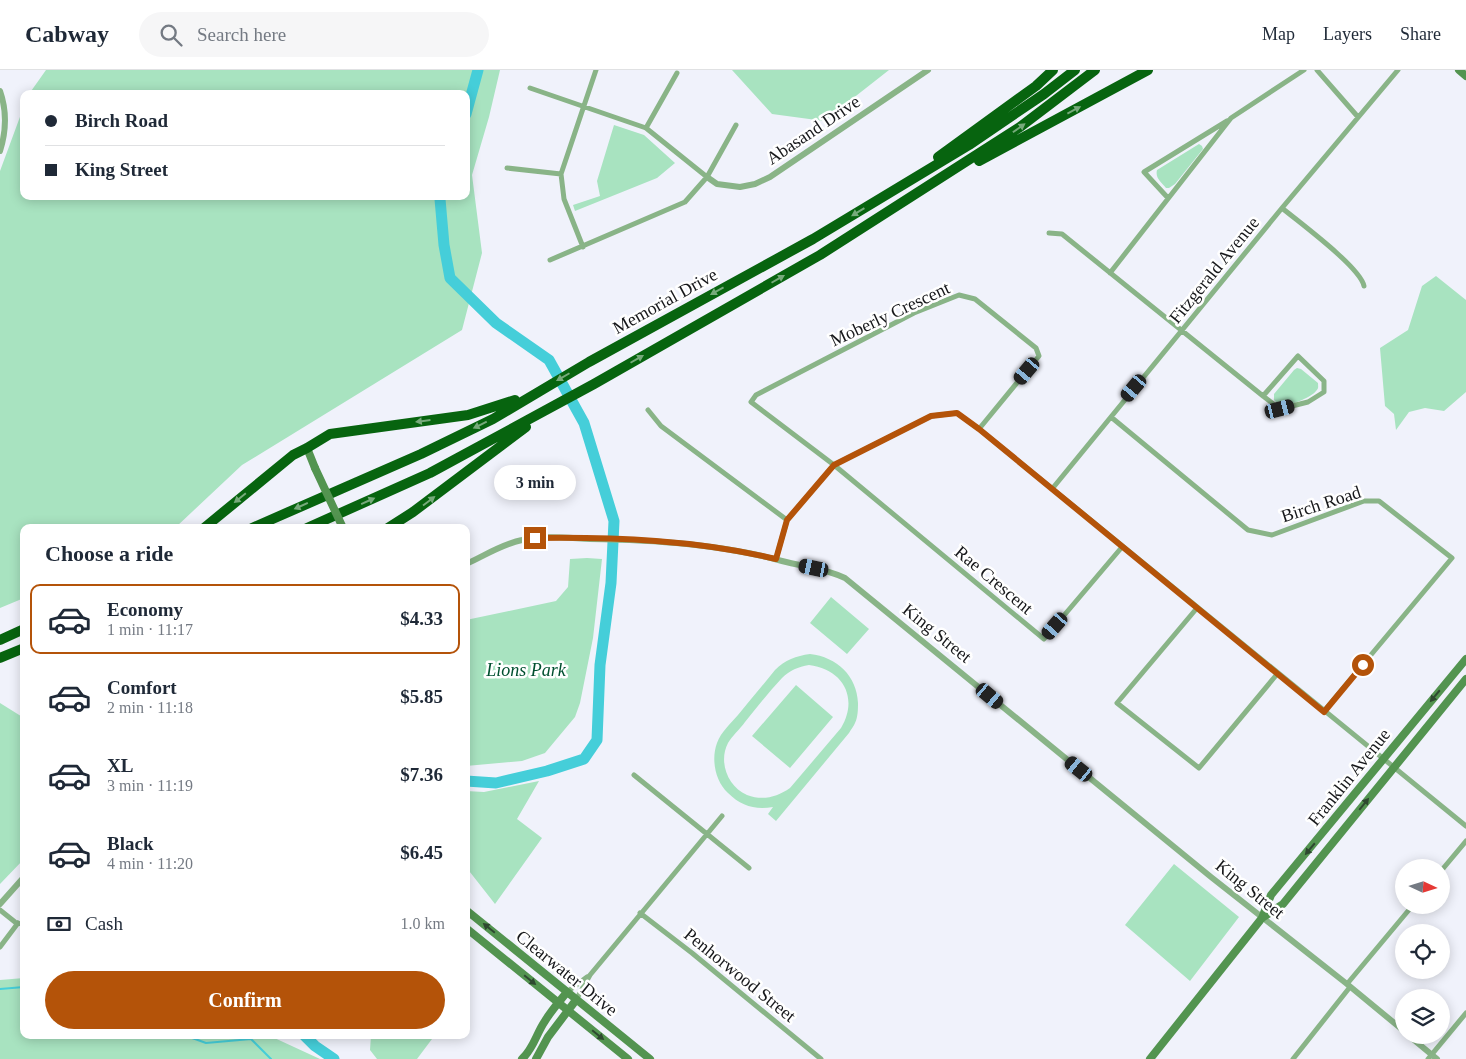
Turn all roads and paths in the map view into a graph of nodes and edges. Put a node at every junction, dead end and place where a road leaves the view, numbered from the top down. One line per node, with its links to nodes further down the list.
1 (596, 70): 15 (street)
2 (928, 70): 23 (street, Abasand Drive)
3 (1053, 70): 25 (highway)
4 (1074, 70): 25 (highway, Memorial Drive)
5 (1095, 70): 26 (highway, Memorial Drive, one-way to 5)
6 (1148, 70): 26 (highway, one-way to 6)
7 (1304, 70): 17 (street)
8 (1317, 70): 16 (street)
9 (1398, 70): 16 (street, Fitzgerald Avenue)
10 (1459, 70): 12 (main road)
11 (677, 72): 19 (street)
12 (1466, 76)
13 (530, 88): 15 (street)
14 (0, 91): 20 (street)
15 (584, 106): 19 (street); 22 (street)
16 (1358, 117): 27 (street, Fitzgerald Avenue)
17 (1231, 118): 24 (street); 24 (street)
18 (736, 126): 23 (street)
19 (646, 128): 23 (street)
20 (0, 151)
21 (507, 168): 22 (street)
22 (561, 174): 29 (street)
23 (707, 177): 29 (street)
24 (1168, 198): 31 (street)
25 (880, 199): 34 (highway, Memorial Drive, one-way to 34)
26 (908, 199): 36 (highway, Memorial Drive, one-way to 26)
27 (1282, 208): 32 (street); 33 (street, Fitzgerald Avenue)
28 (1049, 234): 31 (street)
29 (583, 247): 30 (street)
30 (550, 260)
31 (1110, 273): 33 (street)
32 (1364, 286)
33 (1182, 331): 35 (street); 38 (street, Fitzgerald Avenue)
34 (538, 391): 40 (highway, one-way to 40); 46 (highway, Memorial Drive, one-way to 46)
35 (1263, 396): 35 (street)
36 (550, 408): 43 (highway, one-way to 36); 47 (highway, Memorial Drive, one-way to 36)
37 (648, 410): 44 (street)
38 (1111, 417): 42 (street, Fitzgerald Avenue); 63 (street, Birch Road)
39 (979, 429): 41 (street); 41 (street, Moberly Crescent); 42 (street)
40 (307, 448): 45 (highway, one-way to 45); 48 (main road, bridge)
41 (834, 465): 44 (street); 51 (street, Rae Crescent)
42 (1052, 489): 51 (street)
43 (413, 512): 49 (highway); 50 (highway)
44 (787, 520): 52 (street)
45 (209, 524)
46 (261, 524)
47 (316, 524)
48 (341, 524)
49 (394, 524)
50 (405, 524)
51 (1122, 547): 54 (street)
52 (776, 559): 53 (street, King Street); 79 (street, King Street)
53 (470, 562)
54 (1197, 608): 61 (street); 61 (street)
55 (20, 632): 56 (highway)
56 (0, 640)
57 (20, 650): 60 (highway)
58 (20, 654): 60 (highway)
59 (1466, 658): 64 (main road, Franklin Avenue, one-way to 64)
60 (0, 660)
61 (1278, 673): 63 (street)
62 (1466, 679): 65 (main road, Franklin Avenue)
63 (1324, 712): 64 (street)
64 (1383, 759): 65 (street); 79 (main road, Franklin Avenue, one-way to 79)
65 (1393, 767): 68 (street); 79 (main road, Franklin Avenue, one-way to 65)
66 (634, 775): 69 (street)
67 (722, 816): 69 (street)
68 (1466, 826)
69 (708, 835): 72 (street); 77 (street)
70 (1466, 841): 71 (street)
71 (1450, 860)
72 (749, 868)
73 (20, 882): 74 (street)
74 (0, 904)
75 (0, 910): 80 (street)
76 (470, 913): 86 (main road, Clearwater Drive, one-way to 76)
77 (640, 913): 84 (street); 98 (street, Penhorwood Street)
78 (1406, 914): 85 (street)
79 (1262, 918): 85 (street, King Street); 99 (main road, Franklin Avenue)
80 (20, 923)
81 (20, 925): 83 (street)
82 (470, 931): 88 (main road, Clearwater Drive, one-way to 88)
83 (0, 947)
84 (590, 975): 86 (street); 87 (street)
85 (1348, 986): 91 (street, King Street); 100 (street)
86 (567, 992): 87 (main road, Clearwater Drive); 88 (main road)
87 (576, 1000): 89 (main road); 97 (main road, Clearwater Drive)
88 (558, 1003): 89 (main road, Clearwater Drive); 94 (main road)
89 (568, 1011): 95 (main road); 96 (main road, Clearwater Drive, one-way to 96)
90 (1466, 1013): 93 (street)
91 (1395, 1024)
92 (1418, 1044): 93 (street)
93 (1432, 1057)
94 (522, 1059)
95 (536, 1059)
96 (628, 1059)
97 (650, 1059)
98 (821, 1059)
99 (1150, 1059)
100 (1293, 1059)

